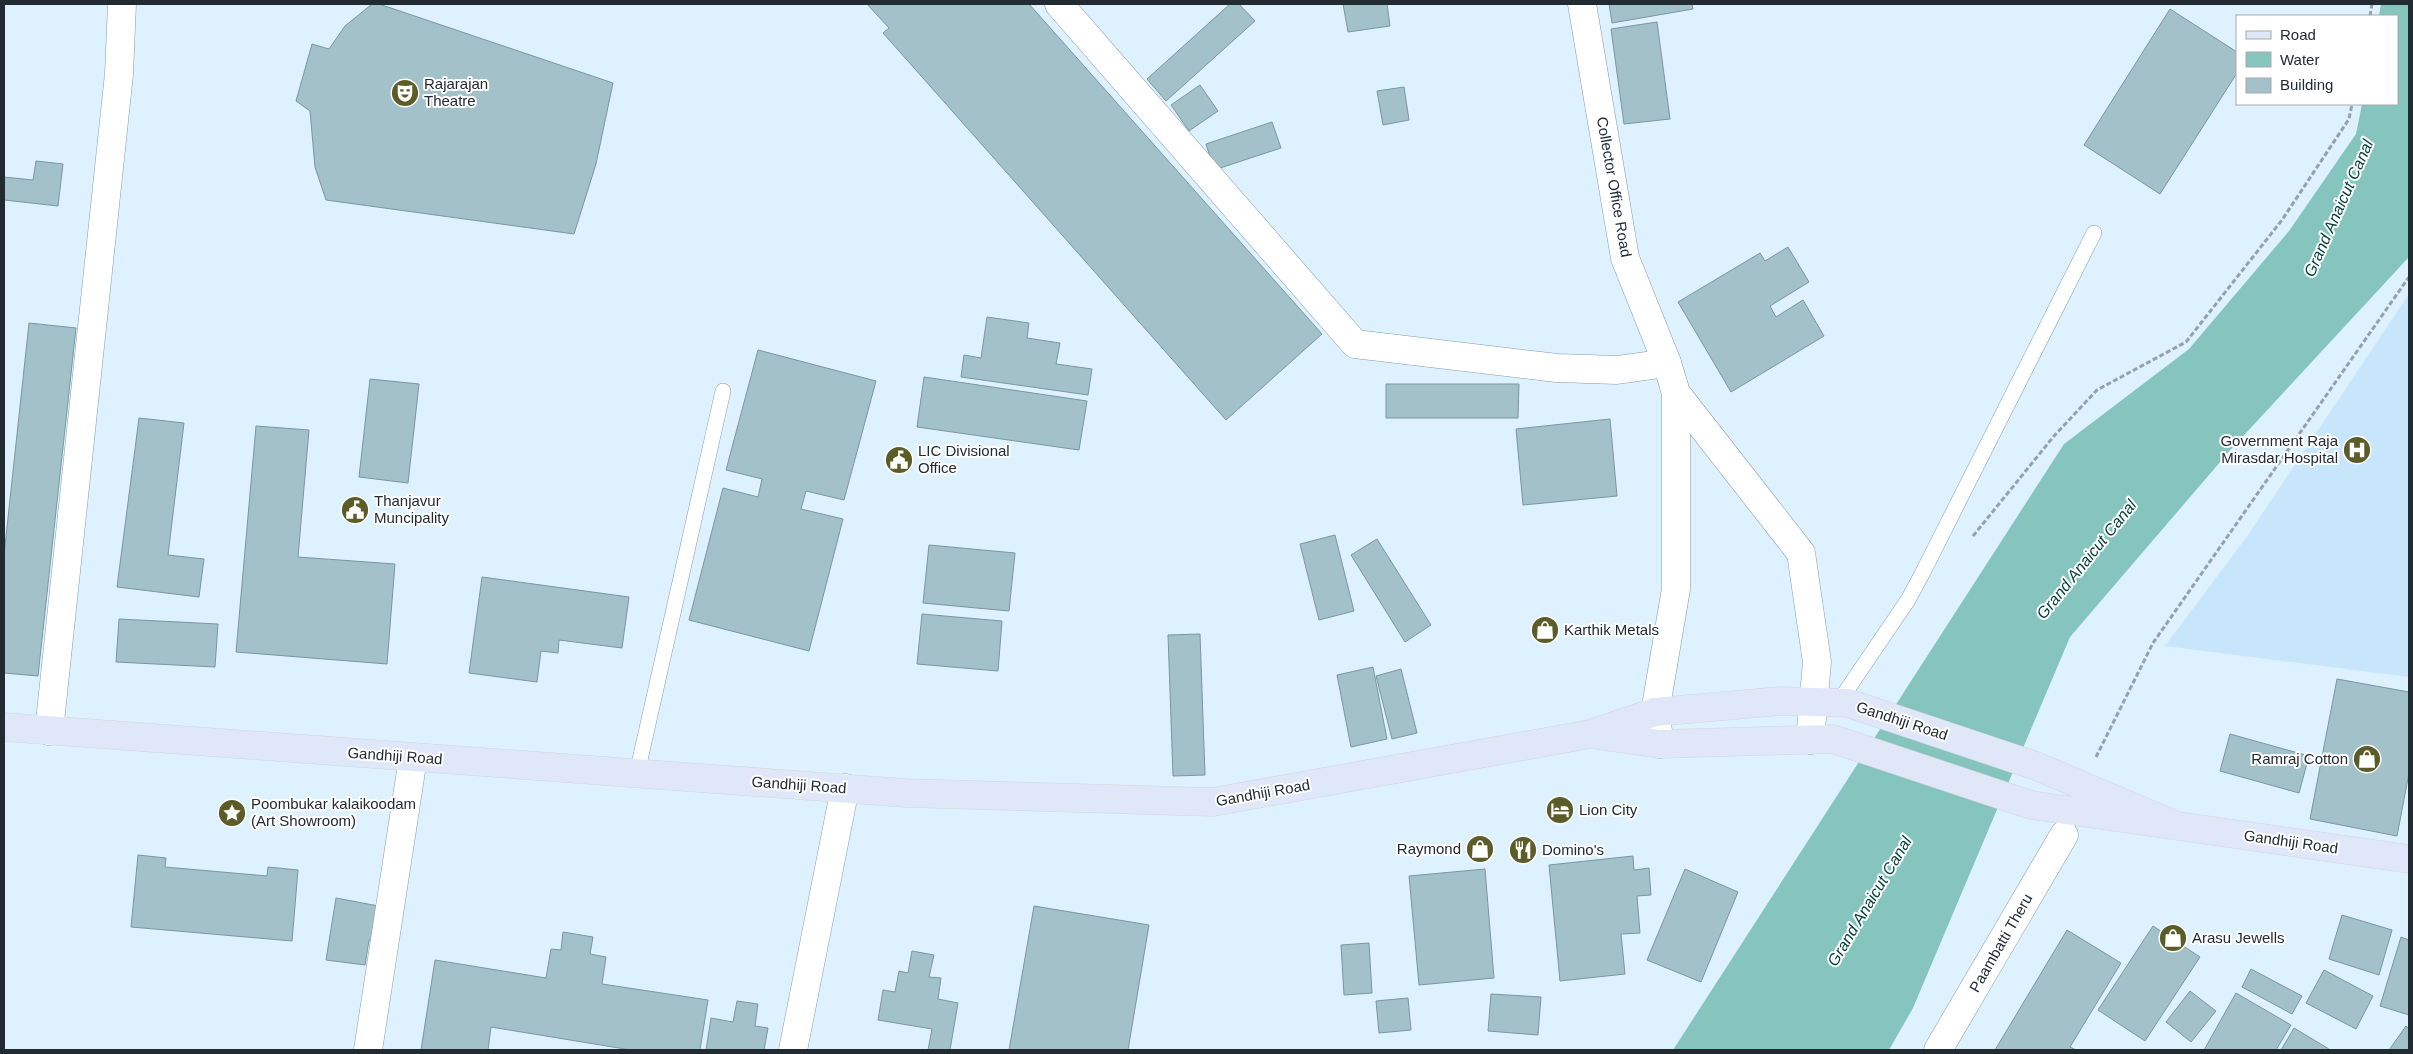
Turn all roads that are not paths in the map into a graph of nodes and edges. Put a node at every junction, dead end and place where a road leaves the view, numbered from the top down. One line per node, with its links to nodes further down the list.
1 (122, 4): 11 (street)
2 (1059, 4): 5 (street)
3 (1582, 4): 5 (street, Collector Office Road)
4 (2094, 233): 8 (lane)
5 (1667, 363): 7 (street, Collector Office Road)
6 (723, 391): 16 (lane)
7 (1676, 393): 8 (street, Collector Office Road); 9 (street, Collector Office Road)
8 (1834, 703): 9 (main road, Gandhiji Road); 13 (street, Collector Office Road); 18 (main road, Gandhiji Road)
9 (1655, 712): 12 (main road, Gandhiji Road); 14 (street, Collector Office Road)
10 (4, 727): 11 (main road, Gandhiji Road)
11 (49, 730): 15 (main road, Gandhiji Road)
12 (1590, 734): 14 (main road, Gandhiji Road); 17 (main road, Gandhiji Road)
13 (1822, 740): 14 (main road, Gandhiji Road); 18 (main road, Gandhiji Road)
14 (1660, 744)
15 (414, 758): 16 (main road, Gandhiji Road); 21 (street)
16 (636, 774): 17 (main road, Gandhiji Road)
17 (845, 788): 22 (street)
18 (2172, 824): 20 (main road, Gandhiji Road)
19 (2064, 835): 23 (street, Paambatti Theru)
20 (2409, 859)
21 (368, 1050)
22 (792, 1050)
23 (1938, 1050)

